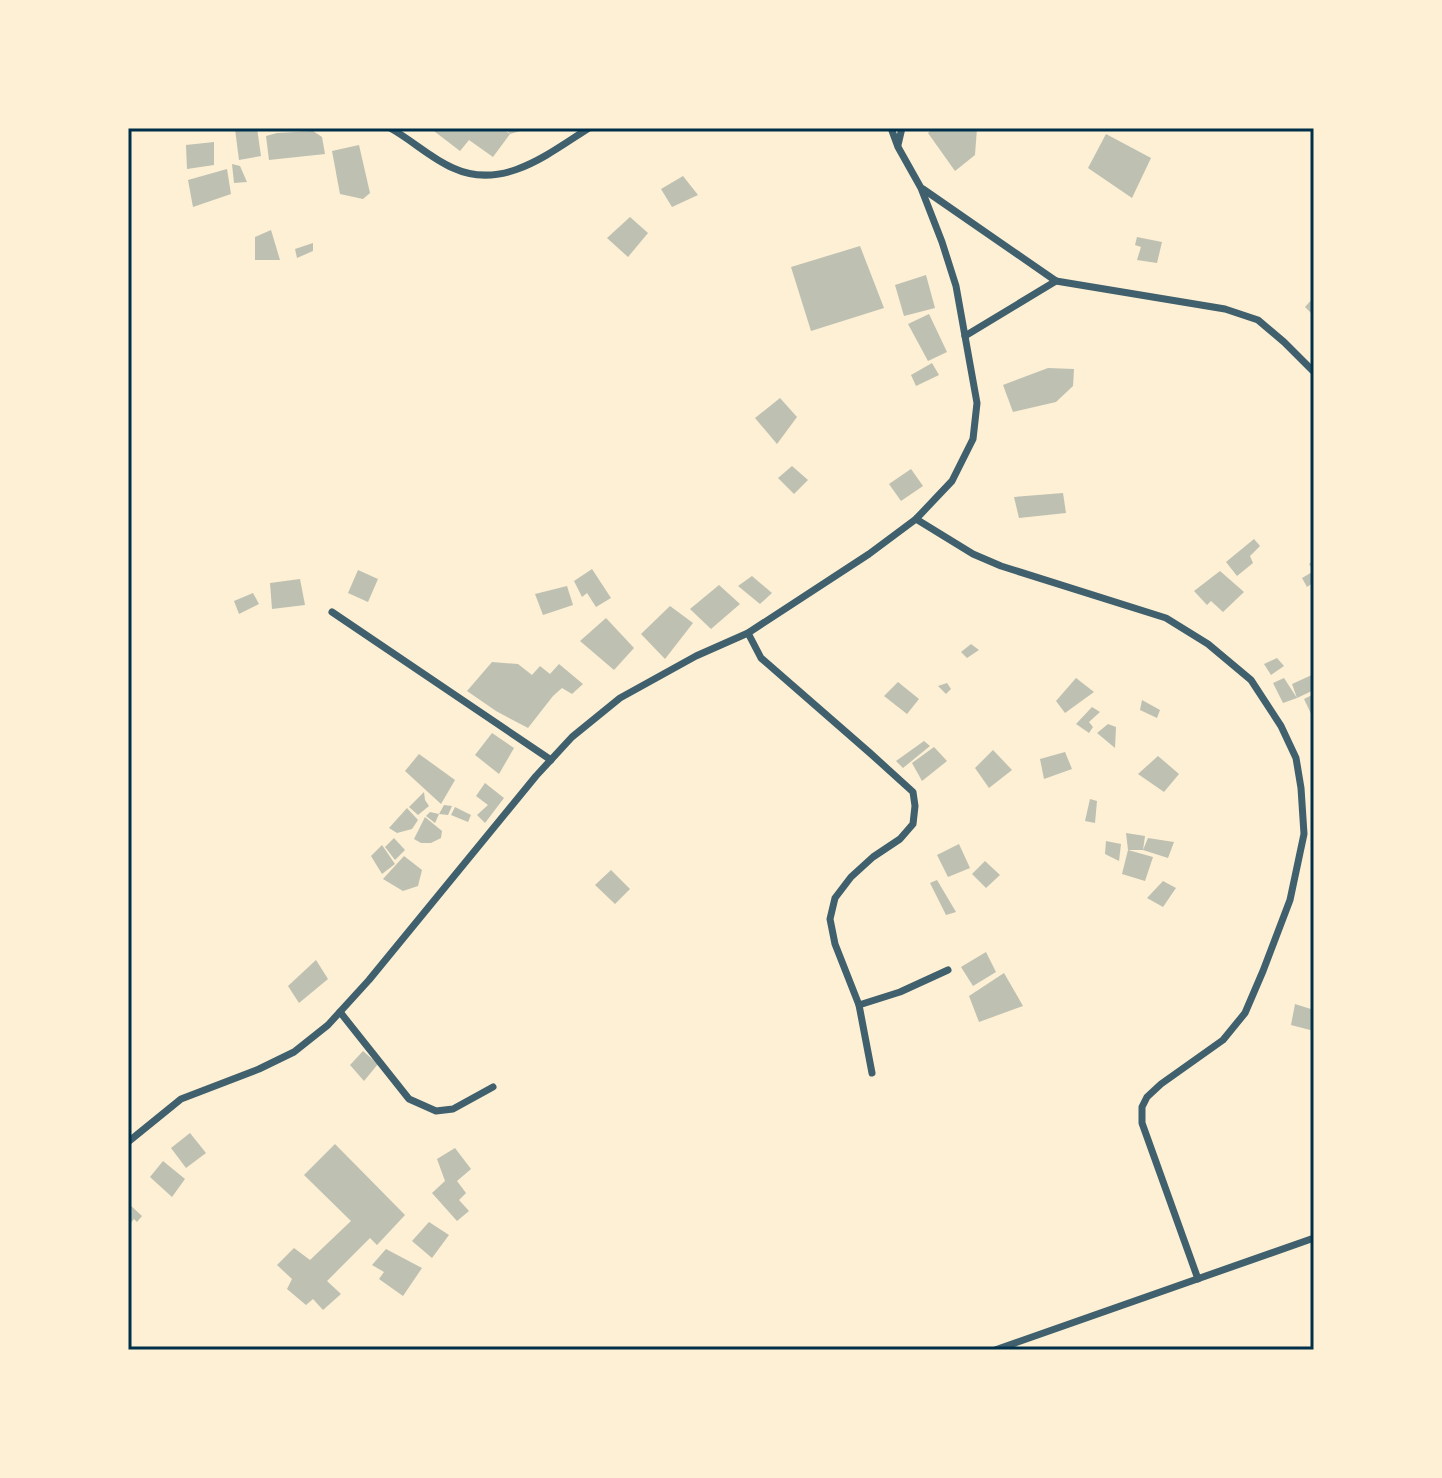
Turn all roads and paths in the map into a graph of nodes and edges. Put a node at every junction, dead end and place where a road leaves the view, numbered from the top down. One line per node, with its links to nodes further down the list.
1 (390, 128): 2 (street)
2 (589, 128)
3 (891, 128): 5 (street)
4 (902, 128): 5 (street)
5 (898, 147): 6 (street)
6 (921, 188): 7 (street); 8 (street)
7 (1056, 281): 8 (street); 9 (street)
8 (965, 336): 10 (street)
9 (1314, 372)
10 (916, 519): 12 (street); 21 (street)
11 (332, 612): 13 (street)
12 (748, 633): 13 (street); 15 (street)
13 (551, 760): 16 (street)
14 (948, 970): 15 (street)
15 (859, 1005): 17 (street)
16 (340, 1012): 18 (street); 19 (street)
17 (872, 1073)
18 (493, 1087)
19 (128, 1142)
20 (1314, 1238): 21 (street)
21 (1198, 1279): 22 (street)
22 (995, 1350)

